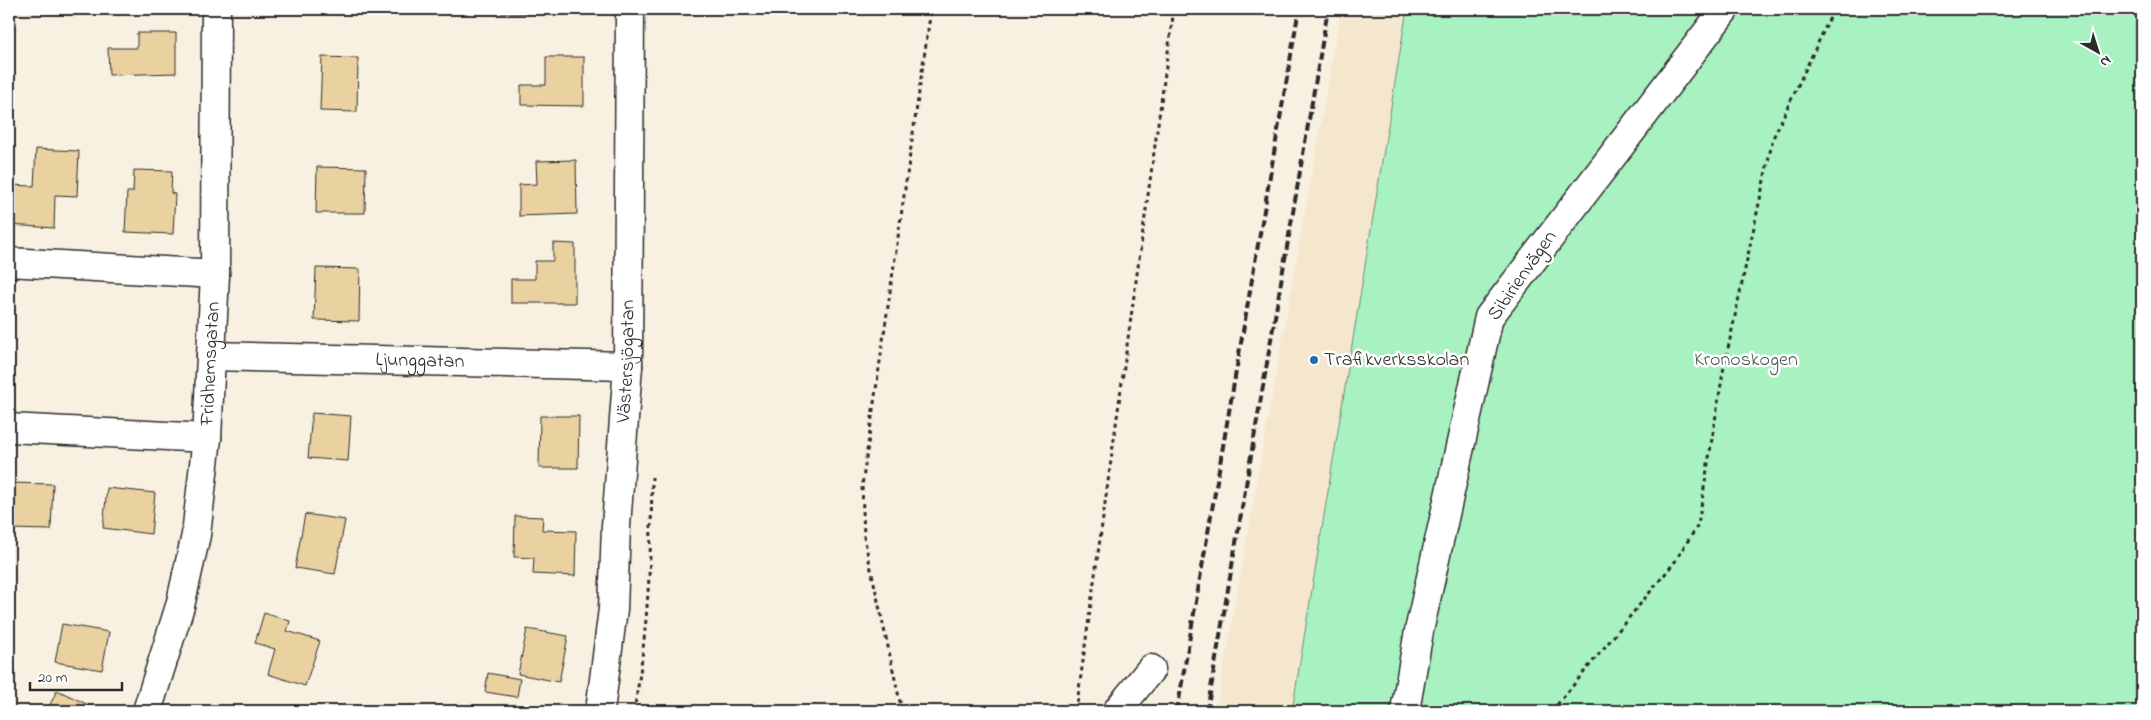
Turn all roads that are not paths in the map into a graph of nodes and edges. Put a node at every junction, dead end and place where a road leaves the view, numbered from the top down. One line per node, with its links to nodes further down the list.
1 (216, 9): 5 (street, Fridhemsgatan)
2 (630, 9): 7 (street, Västersjögatan)
3 (1724, 9): 14 (street, Sibirienvägen)
4 (9, 262): 5 (street)
5 (215, 274): 6 (street, Fridhemsgatan)
6 (211, 356): 7 (street, Ljunggatan); 9 (street, Fridhemsgatan)
7 (628, 366): 12 (street, Västersjögatan)
8 (9, 428): 9 (street)
9 (207, 438): 11 (street, Fridhemsgatan)
10 (1151, 669): 13 (street)
11 (147, 711)
12 (600, 711)
13 (1118, 711)
14 (1405, 711)

